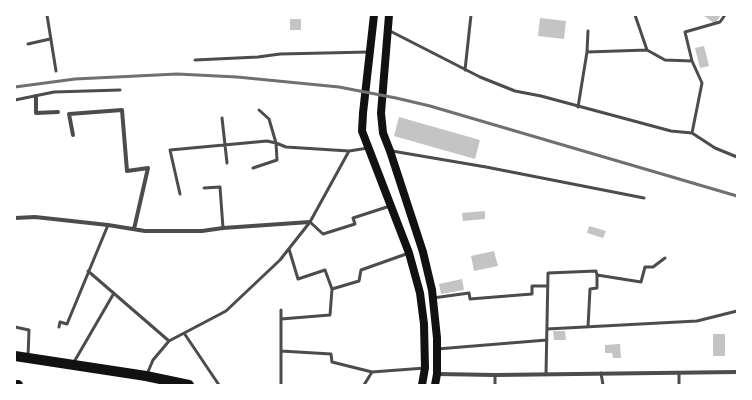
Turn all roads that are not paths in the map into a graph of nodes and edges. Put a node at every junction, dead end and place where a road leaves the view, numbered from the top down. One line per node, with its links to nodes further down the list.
1 (47, 15): 9 (lane)
2 (374, 15): 13 (main road)
3 (389, 15): 7 (main road)
4 (471, 15): 16 (lane)
5 (634, 15): 11 (lane)
6 (725, 15): 15 (lane)
7 (388, 31): 16 (lane); 31 (main road)
8 (588, 31): 12 (lane)
9 (50, 39): 10 (lane); 17 (lane)
10 (28, 44)
11 (647, 50): 12 (lane); 15 (lane)
12 (587, 52): 21 (lane)
13 (369, 55): 14 (lane); 29 (main road)
14 (195, 60)
15 (692, 61): 25 (lane)
16 (465, 70): 21 (lane)
17 (56, 71)
18 (120, 90): 19 (lane)
19 (36, 96): 20 (lane); 23 (street)
20 (15, 100)
21 (578, 107): 25 (lane)
22 (259, 110): 27 (lane)
23 (58, 112)
24 (222, 118): 28 (lane)
25 (692, 133): 32 (lane)
26 (73, 135): 43 (street)
27 (276, 143): 28 (lane); 30 (lane); 34 (lane)
28 (225, 145): 33 (lane); 36 (lane)
29 (368, 148): 30 (lane); 38 (main road)
30 (349, 151): 40 (lane)
31 (390, 151): 37 (lane); 52 (main road)
32 (737, 157)
33 (228, 163)
34 (253, 168)
35 (204, 188): 42 (lane)
36 (180, 194)
37 (644, 198)
38 (390, 206): 40 (lane); 45 (main road)
39 (15, 218): 41 (street)
40 (310, 222): 42 (street); 44 (lane)
41 (108, 225): 43 (street); 47 (lane)
42 (223, 228): 43 (street)
43 (134, 229)
44 (289, 249): 50 (lane); 60 (lane)
45 (408, 253): 50 (lane); 68 (main road)
46 (665, 258): 48 (lane)
47 (88, 271): 51 (lane); 57 (lane)
48 (597, 275): 49 (lane); 58 (lane)
49 (548, 286): 52 (lane); 59 (lane)
50 (332, 289): 55 (lane)
51 (114, 293): 62 (lane); 67 (lane)
52 (433, 298): 63 (main road)
53 (281, 310): 55 (lane)
54 (737, 311): 58 (lane)
55 (281, 319): 64 (lane)
56 (15, 327): 66 (lane)
57 (59, 327)
58 (588, 327): 59 (lane)
59 (547, 329): 61 (lane)
60 (184, 333): 62 (lane); 80 (lane)
61 (547, 340): 63 (lane); 74 (lane)
62 (170, 341): 76 (lane)
63 (437, 350): 73 (main road)
64 (281, 351): 69 (lane); 81 (lane)
65 (15, 356): 66 (main road)
66 (28, 358): 67 (main road)
67 (73, 365): 76 (main road)
68 (425, 368): 69 (lane); 83 (main road)
69 (372, 372): 82 (lane)
70 (679, 372): 71 (street); 72 (street); 87 (lane)
71 (737, 372)
72 (601, 373): 74 (street); 86 (lane)
73 (437, 374): 75 (street); 84 (main road)
74 (546, 374): 75 (street)
75 (495, 375): 85 (lane)
76 (146, 376): 79 (main road)
77 (15, 384): 78 (main road)
78 (18, 385)
79 (189, 385)
80 (219, 385)
81 (281, 385)
82 (364, 385)
83 (422, 385)
84 (435, 385)
85 (495, 385)
86 (603, 385)
87 (679, 385)

